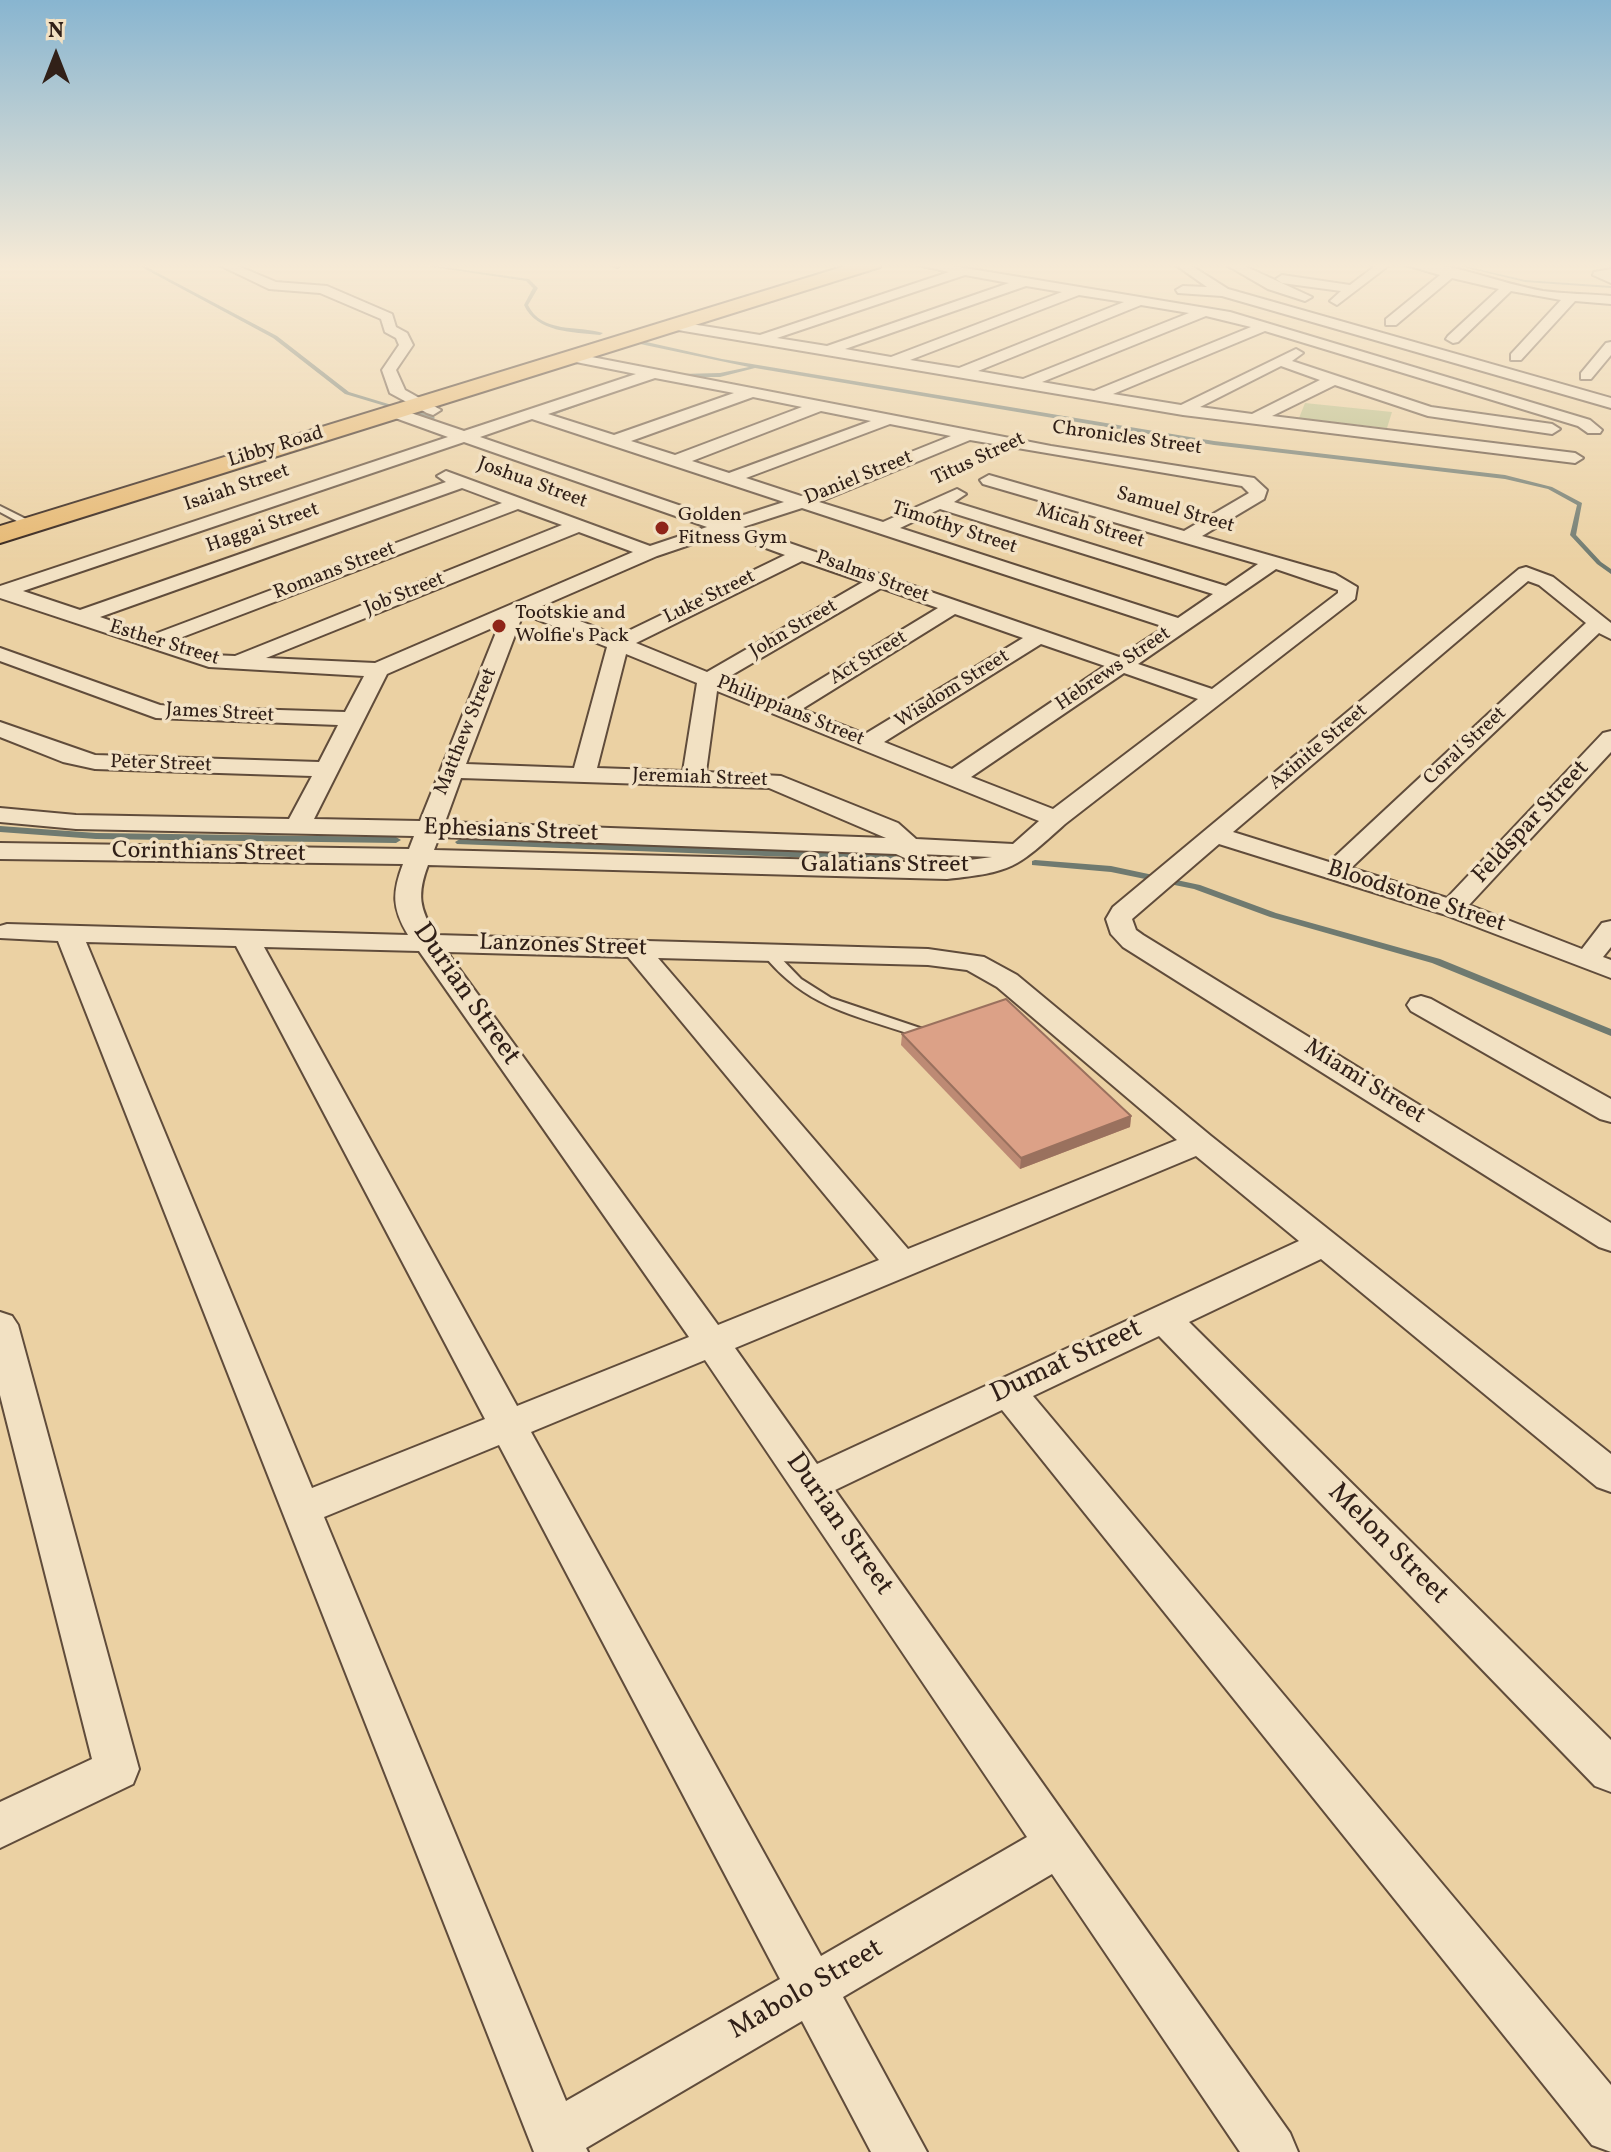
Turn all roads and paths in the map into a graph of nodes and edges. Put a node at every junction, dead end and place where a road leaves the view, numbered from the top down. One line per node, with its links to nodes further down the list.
1 (393, 363): 21 (street)
2 (550, 363): 21 (main road, Libby Road)
3 (601, 363): 13 (street, Chronicles Street)
4 (906, 363): 14 (street)
5 (985, 363): 14 (street)
6 (1076, 363): 18 (street)
7 (1174, 363): 20 (street)
8 (1274, 363): 24 (street)
9 (1286, 363): 16 (street)
10 (1387, 363): 25 (street)
11 (1460, 363): 23 (street)
12 (1596, 363): 15 (street)
13 (650, 374): 17 (street, Chronicles Street); 27 (street, Isaiah Street)
14 (958, 374): 18 (street)
15 (1586, 375)
16 (1334, 379): 25 (street); 29 (street)
17 (680, 380): 19 (street, Chronicles Street); 30 (street, Isaiah Street)
18 (1022, 385): 20 (street)
19 (751, 392): 22 (street, Chronicles Street); 35 (street)
20 (1094, 396): 24 (street)
21 (416, 404): 26 (main road, Libby Road); 31 (street)
22 (822, 405): 28 (street, Chronicles Street); 39 (street)
23 (1611, 406)
24 (1183, 410): 29 (street)
25 (1428, 411): 34 (street)
26 (393, 412): 33 (street, Psalms Street); 47 (main road, Libby Road)
27 (532, 414): 30 (street, Timothy Street); 31 (street, Isaiah Street)
28 (892, 419): 32 (street, Chronicles Street); 40 (street)
29 (1254, 419): 34 (street)
30 (559, 422): 31 (street, Isaiah Street); 35 (street, Timothy Street)
31 (488, 428): 33 (street, Isaiah Street)
32 (968, 435): 36 (street, Chronicles Street); 43 (street, Daniel Street)
33 (464, 436): 37 (street, Isaiah Street); 49 (street, Psalms Street)
34 (1414, 438): 38 (street)
35 (617, 440): 39 (street, Timothy Street)
36 (1051, 451): 41 (street, Titus Street); 52 (street, Chronicles Street)
37 (399, 458): 42 (street, Joshua Street); 58 (street, Isaiah Street)
38 (1575, 458)
39 (678, 460): 40 (street, Timothy Street)
40 (731, 478): 43 (street, Timothy Street)
41 (989, 480): 45 (street, Titus Street); 52 (street, Samuel Street)
42 (462, 482): 44 (street, Joshua Street); 62 (street, Haggai Street)
43 (802, 502): 49 (street, Daniel Street); 50 (street, Timothy Street)
44 (518, 503): 48 (street, Joshua Street); 66 (street, Romans Street)
45 (939, 503): 50 (street, Titus Street); 59 (street, Micah Street)
46 (0, 509): 47 (lane)
47 (31, 525): 51 (main road, Libby Road)
48 (579, 525): 53 (street, Joshua Street); 69 (street, Job Street)
49 (721, 527): 53 (street, Daniel Street); 54 (street, Psalms Street)
50 (883, 529): 63 (street, Timothy Street)
51 (0, 535)
52 (1186, 537): 55 (street, Samuel Street)
53 (650, 552): 61 (street, Daniel Street)
54 (803, 553): 56 (street, Psalms Street); 67 (street, Luke Street)
55 (1274, 562): 57 (street, Samuel Street); 59 (street, Hebrews Street)
56 (879, 581): 60 (street, Psalms Street); 72 (street, John Street)
57 (1347, 587): 73 (street, Galatians Street)
58 (2, 591): 62 (street, Esther Street)
59 (1229, 593): 63 (street, Hebrews Street)
60 (953, 607): 65 (street, Psalms Street); 74 (street, Act Street)
61 (520, 608): 67 (street, Philippians Street); 71 (street, Daniel Street); 80 (street, Matthew Street)
62 (80, 617): 66 (street, Esther Street)
63 (1180, 625): 70 (street, Hebrews Street)
64 (1604, 628): 88 (street, Axinite Street); 92 (street, Coral Street)
65 (1038, 637): 70 (street, Psalms Street); 78 (street, Wisdom Street)
66 (152, 642): 69 (street, Esther Street)
67 (618, 644): 72 (street, Philippians Street); 81 (street)
68 (0, 654): 75 (street, James Street)
69 (231, 664): 71 (street, Esther Street)
70 (1120, 666): 73 (street, Psalms Street); 83 (street, Hebrews Street)
71 (378, 670): 75 (street)
72 (708, 680): 74 (street, Philippians Street); 82 (street)
73 (1216, 698): 85 (street, Galatians Street)
74 (785, 710): 78 (street, Philippians Street)
75 (354, 719): 79 (street)
76 (0, 729): 79 (street, Peter Street)
77 (1611, 738): 94 (street, Feldspar Street)
78 (867, 743): 83 (street, Philippians Street)
79 (327, 769): 86 (street)
80 (452, 771): 81 (street, Jeremiah Street); 87 (street, Matthew Street)
81 (584, 774): 82 (street, Jeremiah Street)
82 (694, 777): 91 (street, Jeremiah Street)
83 (954, 778): 85 (street, Philippians Street)
84 (0, 815): 86 (street, Ephesians Street)
85 (1056, 819): 91 (street, Galatians Street)
86 (298, 826): 87 (street, Ephesians Street)
87 (428, 829): 90 (street, Matthew Street); 91 (street, Ephesians Street)
88 (1217, 835): 92 (street, Bloodstone Street); 95 (street, Axinite Street)
89 (0, 851): 90 (street, Corinthians Street)
90 (417, 857): 91 (street, Galatians Street); 93 (street, Matthew Street)
91 (907, 858)
92 (1334, 871): 94 (street, Bloodstone Street)
93 (404, 899): 100 (street, Durian Street)
94 (1452, 908): 103 (street, Bloodstone Street)
95 (1119, 926): 108 (street, Miami Street)
96 (1611, 929): 103 (street)
97 (7, 932): 98 (street, Lanzones Street)
98 (69, 934): 99 (street, Lanzones Street); 119 (street)
99 (245, 938): 100 (street, Lanzones Street); 116 (street)
100 (427, 943): 101 (street, Lanzones Street); 113 (street, Durian Street)
101 (636, 949): 102 (street, Lanzones Street); 110 (street)
102 (768, 953): 105 (lane); 107 (street, Lanzones Street)
103 (1599, 964)
104 (1421, 1005): 106 (street)
105 (918, 1032)
106 (1611, 1112)
107 (1200, 1143): 109 (street); 110 (street)
108 (1611, 1239)
109 (1325, 1243): 111 (street, Dumat Street); 117 (street)
110 (902, 1265): 113 (street)
111 (1163, 1318): 115 (street, Dumat Street); 120 (street, Melon Street)
112 (0, 1325): 114 (street)
113 (712, 1343): 116 (street); 118 (street, Durian Street)
114 (8, 1386): 121 (street)
115 (1008, 1391): 118 (street, Dumat Street); 124 (street)
116 (508, 1426): 119 (street); 123 (street)
117 (1611, 1476)
118 (810, 1484): 122 (street, Durian Street)
119 (301, 1510): 125 (street)
120 (1611, 1771)
121 (0, 1826)
122 (1058, 1845): 123 (street, Mabolo Street); 127 (street, Durian Street)
123 (812, 1988): 125 (street, Mabolo Street); 126 (street)
124 (1611, 2126)
125 (558, 2144)
126 (900, 2152)
127 (1271, 2152)

